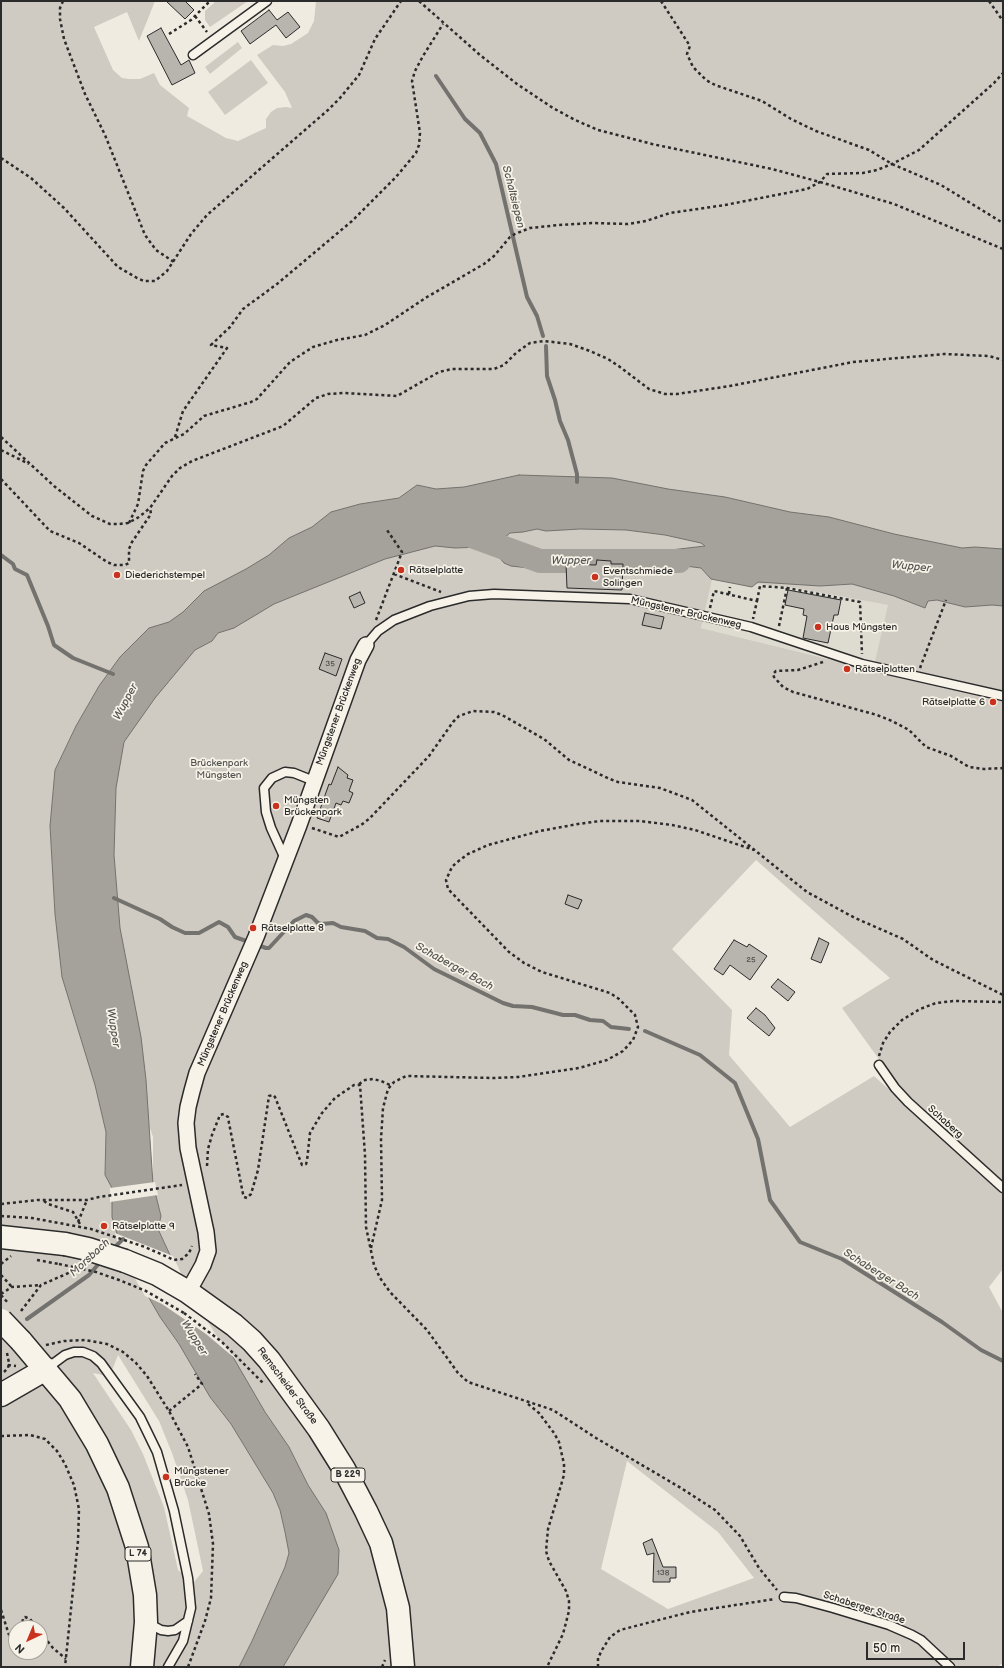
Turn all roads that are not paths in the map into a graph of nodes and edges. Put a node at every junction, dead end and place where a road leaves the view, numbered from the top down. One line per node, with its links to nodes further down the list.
1 (268, 1): 2 (lane)
2 (193, 55)
3 (366, 645): 4 (lane, Müngstener Brückenweg); 5 (street, Müngstener Brückenweg)
4 (1003, 696)
5 (314, 781): 6 (street, Müngstener Brückenweg); 6 (lane)
6 (286, 861): 10 (street, Müngstener Brückenweg)
7 (879, 1065): 8 (lane, Schaberg)
8 (1003, 1188)
9 (4, 1240): 10 (main road, Remscheider Straße / B 229, bridge)
10 (188, 1292): 19 (main road, Remscheider Straße / B 229)
11 (1, 1320): 12 (main road, L 74, bridge)
12 (46, 1369): 13 (main road); 15 (lane); 16 (main road, L 74)
13 (1, 1395)
14 (784, 1598): 20 (lane, Schaberger Straße)
15 (189, 1621): 16 (lane); 18 (lane)
16 (146, 1622): 17 (main road, L 74)
17 (142, 1667)
18 (168, 1667)
19 (403, 1667)
20 (950, 1667)

